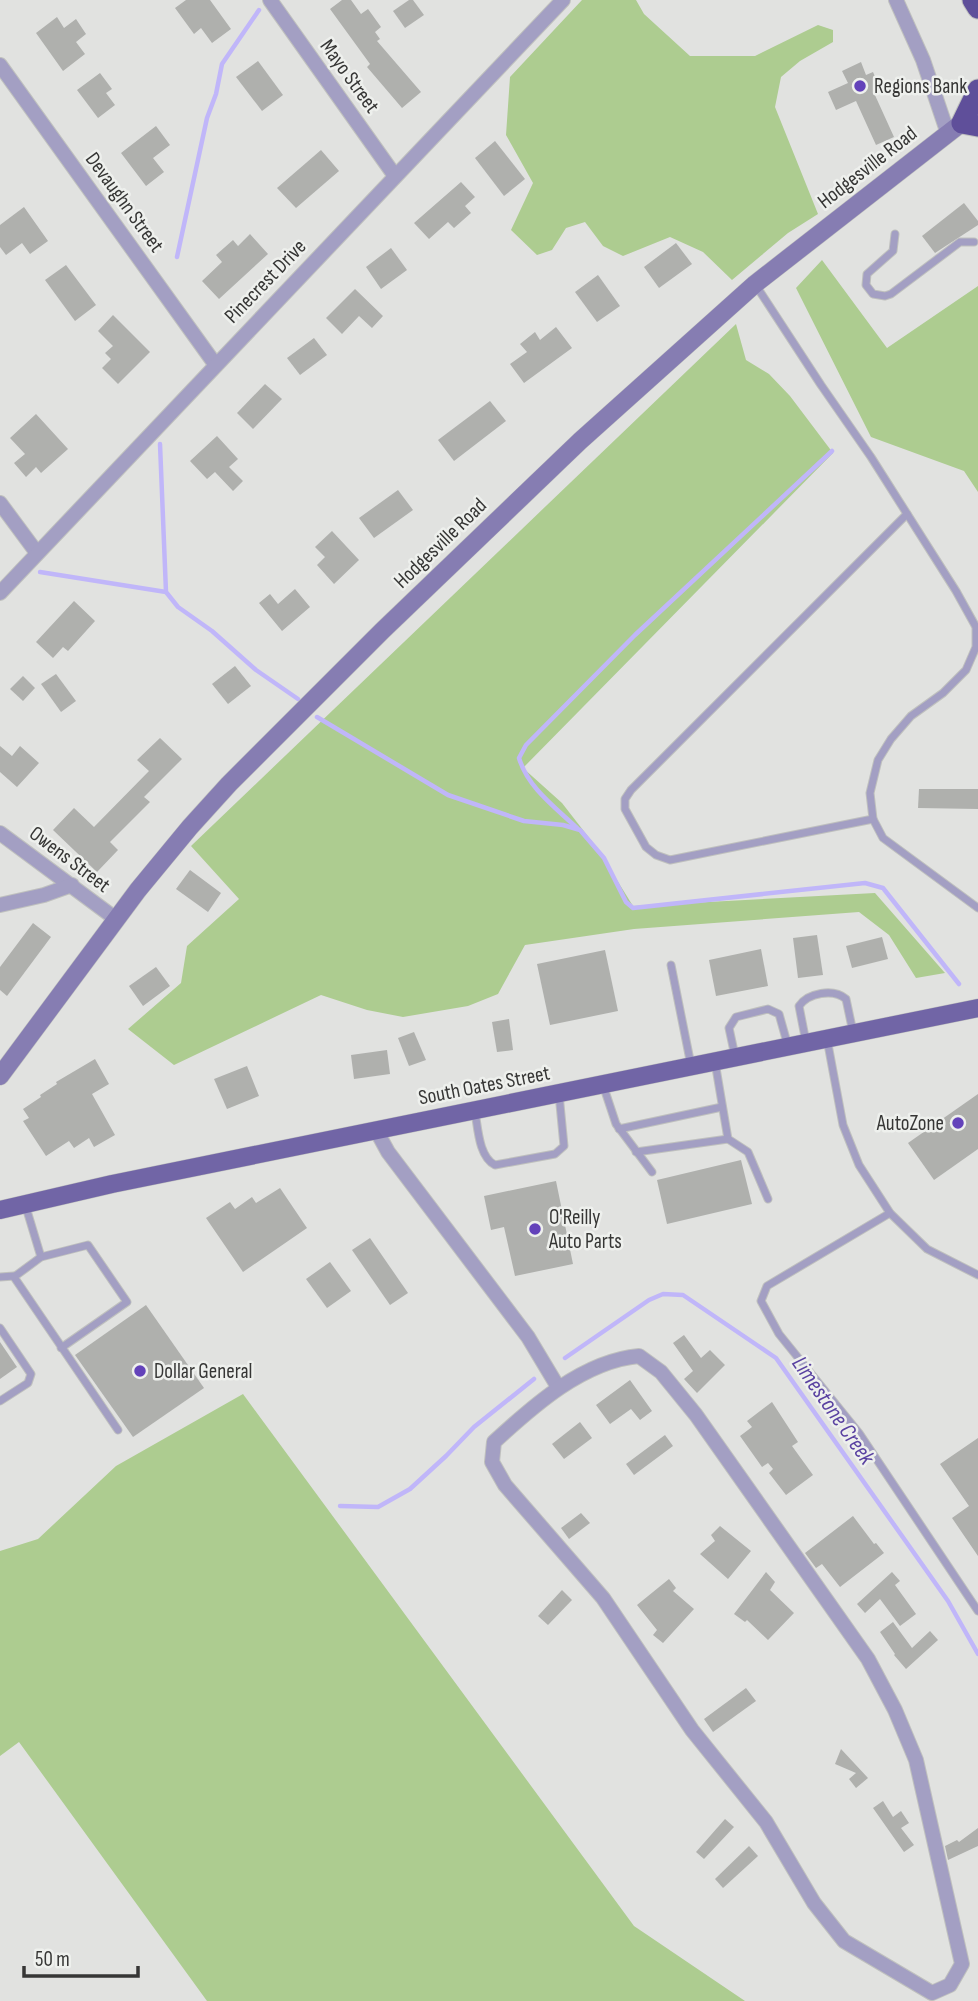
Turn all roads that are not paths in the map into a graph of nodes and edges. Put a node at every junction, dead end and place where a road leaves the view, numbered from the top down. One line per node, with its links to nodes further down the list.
1 (270, 0): 9 (street, Mayo Street)
2 (563, 0): 9 (street, Pinecrest Drive)
3 (896, 0): 8 (street)
4 (973, 0): 5 (highway)
5 (978, 8)
6 (0, 65): 13 (street, Devaughn Street)
7 (978, 90): 8 (highway)
8 (966, 123): 12 (street, Hodgesville Road)
9 (395, 176): 13 (street, Pinecrest Drive)
10 (895, 234): 11 (lane)
11 (974, 242)
12 (755, 284): 15 (lane); 23 (street, Hodgesville Road)
13 (215, 364): 16 (street, Pinecrest Drive)
14 (0, 503): 16 (street)
15 (907, 514): 18 (lane); 18 (lane)
16 (37, 554): 17 (street, Pinecrest Drive)
17 (0, 593)
18 (873, 819): 22 (lane)
19 (0, 832): 20 (street, Owens Street)
20 (72, 886): 21 (street); 23 (street, Owens Street)
21 (0, 905)
22 (978, 908)
23 (116, 919): 33 (street, Hodgesville Road)
24 (671, 965): 32 (lane)
25 (978, 1008): 26 (main road, South Oates Street)
26 (853, 1033): 27 (main road, South Oates Street); 28 (lane)
27 (827, 1038): 28 (main road, South Oates Street); 46 (lane)
28 (806, 1042): 29 (main road, South Oates Street)
29 (788, 1046): 30 (main road, South Oates Street); 30 (lane)
30 (735, 1057): 31 (main road, South Oates Street)
31 (715, 1061): 32 (main road, South Oates Street); 36 (lane)
32 (691, 1066): 34 (main road, South Oates Street)
33 (0, 1076)
34 (603, 1084): 35 (main road, South Oates Street); 38 (lane)
35 (559, 1093): 37 (main road, South Oates Street); 37 (lane)
36 (722, 1107): 38 (lane); 40 (lane)
37 (475, 1110): 39 (main road, South Oates Street)
38 (619, 1129): 41 (lane)
39 (376, 1130): 44 (main road, South Oates Street); 53 (street)
40 (728, 1139): 41 (lane); 43 (lane)
41 (636, 1152): 42 (lane)
42 (652, 1172)
43 (768, 1199)
44 (25, 1205): 45 (main road, South Oates Street); 47 (lane)
45 (0, 1210)
46 (890, 1213): 48 (lane); 56 (lane)
47 (41, 1257): 49 (lane); 52 (lane)
48 (978, 1275)
49 (14, 1276): 50 (lane); 52 (lane)
50 (0, 1277)
51 (0, 1328): 54 (lane)
52 (61, 1348): 55 (lane)
53 (558, 1387): 53 (street)
54 (0, 1401)
55 (118, 1430)
56 (978, 1611)

